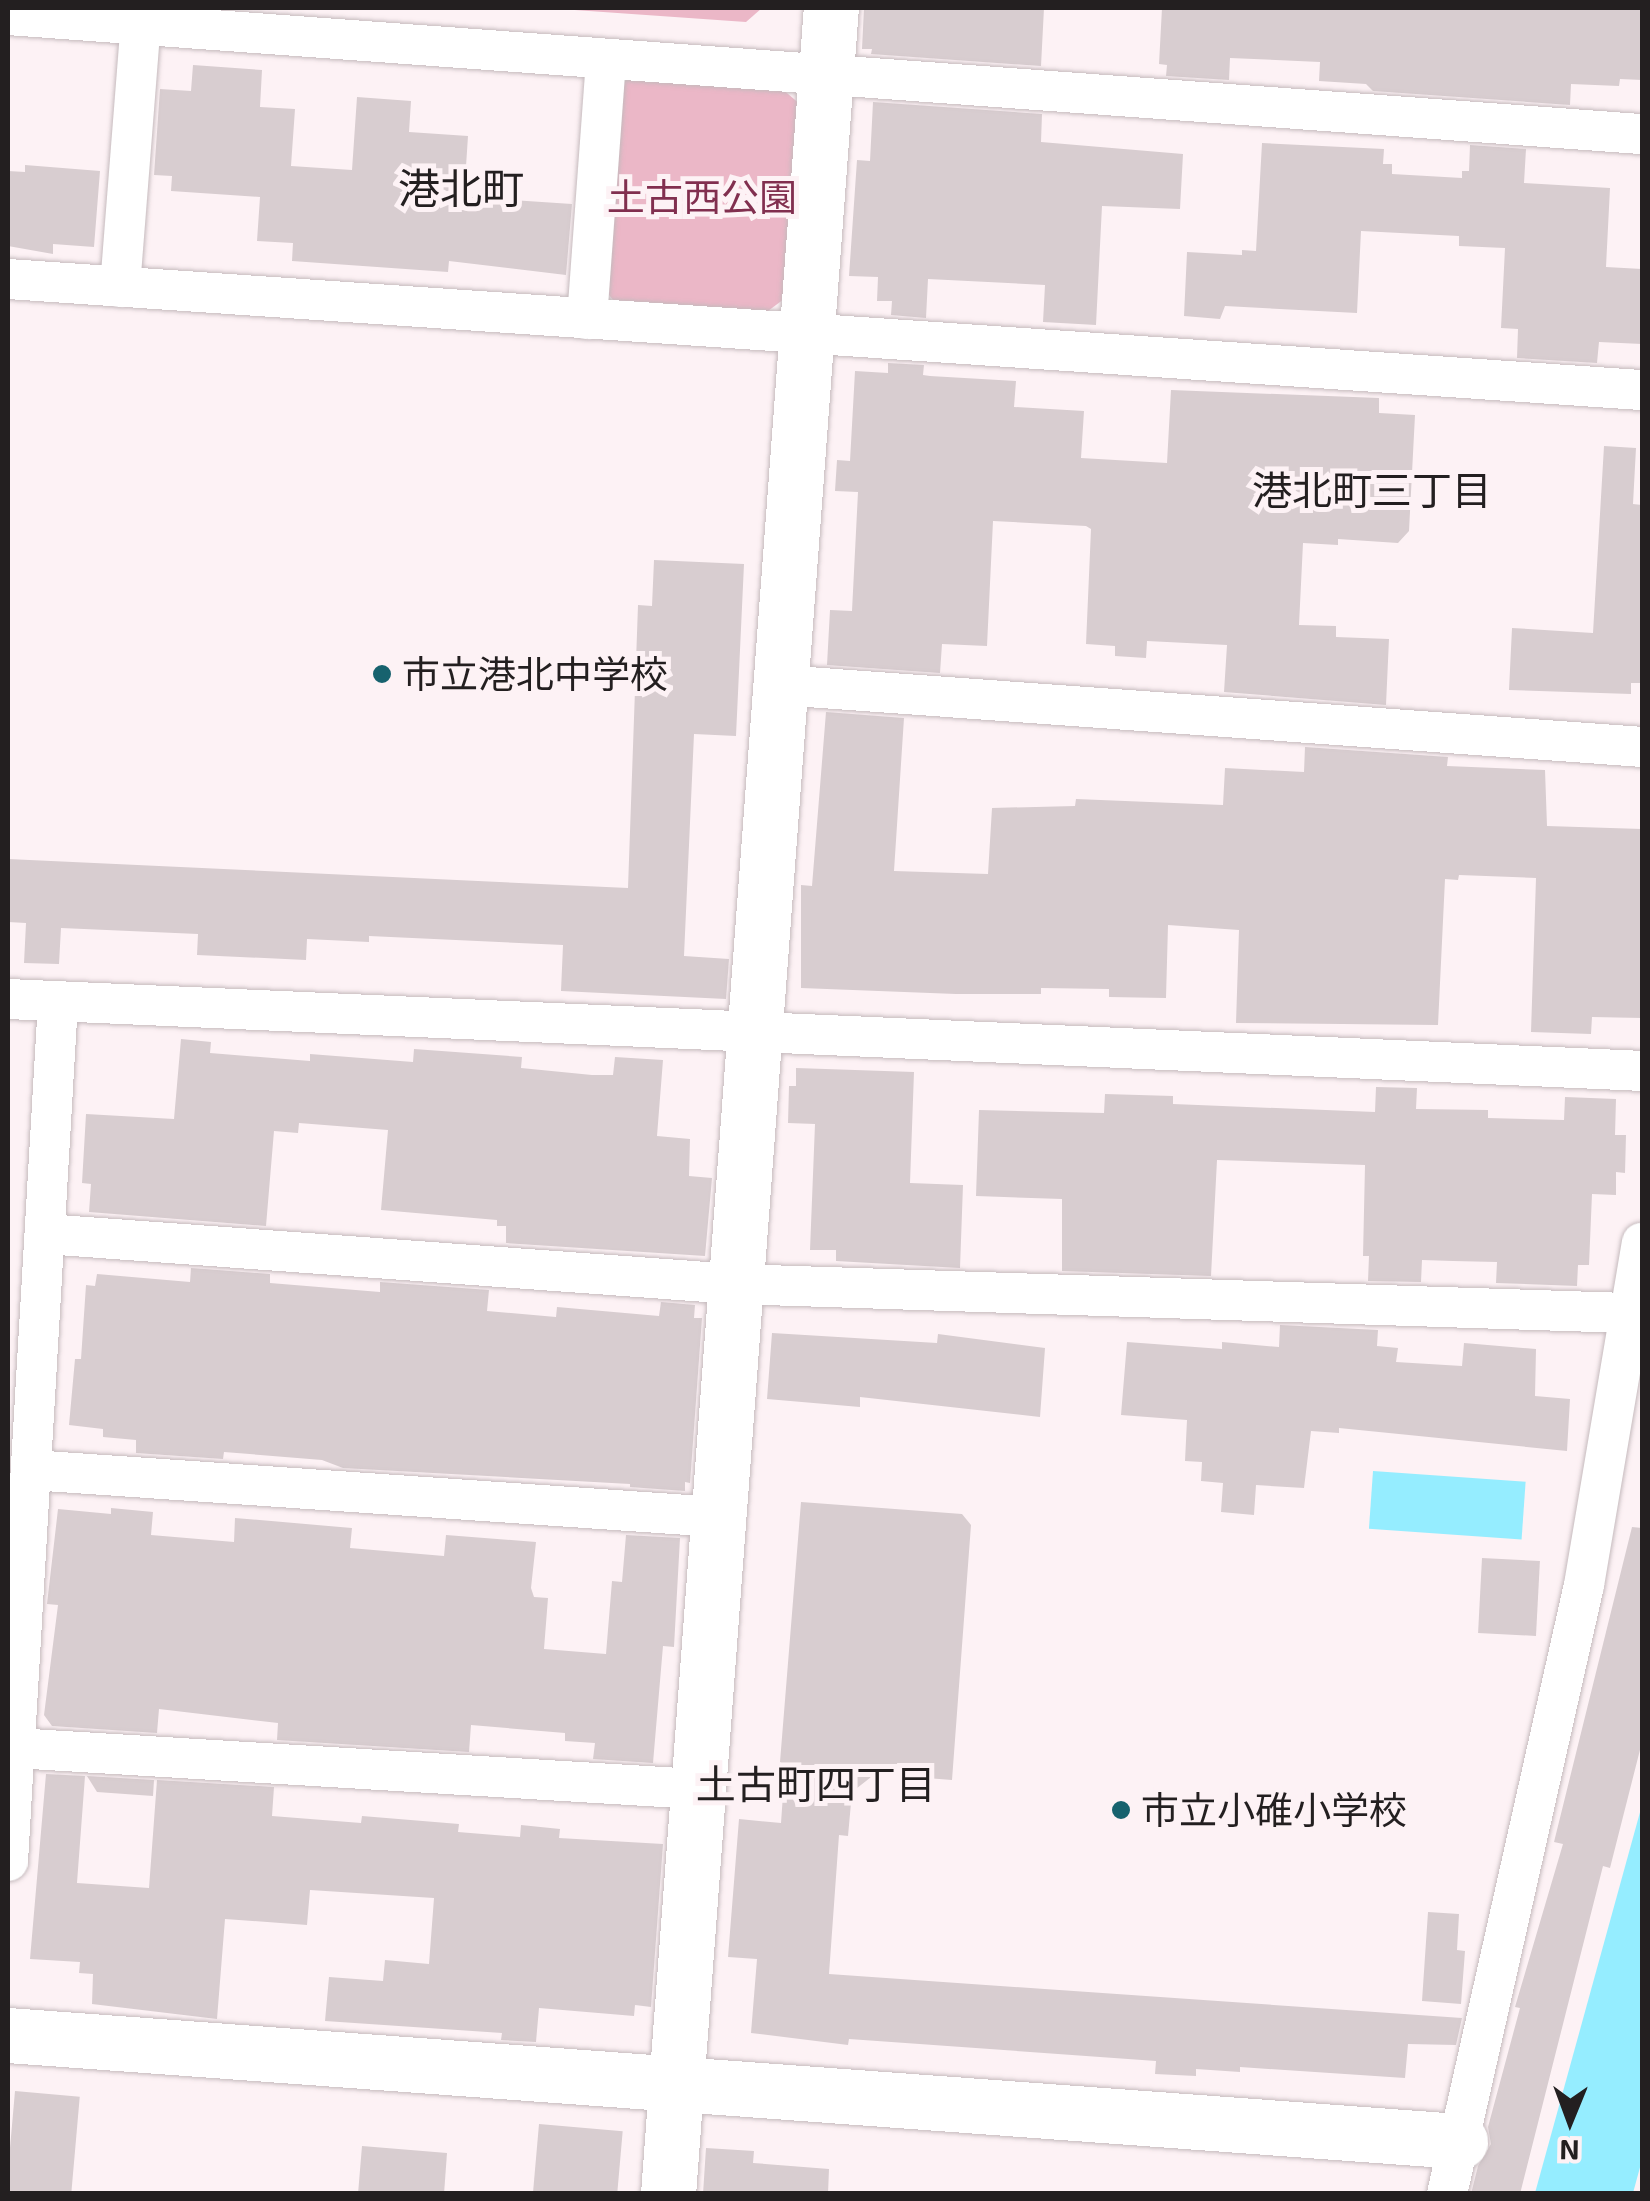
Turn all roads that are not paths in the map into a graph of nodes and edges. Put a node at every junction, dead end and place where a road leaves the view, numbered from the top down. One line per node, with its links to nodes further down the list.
1 (831, 8): 5 (street)
2 (8, 15): 3 (street)
3 (141, 15): 4 (street); 8 (street)
4 (606, 60): 5 (street); 9 (street)
5 (826, 78): 6 (street); 10 (street)
6 (1642, 134)
7 (8, 280): 8 (street)
8 (120, 287): 9 (street)
9 (588, 319): 10 (street)
10 (809, 334): 11 (street); 12 (street)
11 (1642, 390)
12 (780, 685): 13 (street); 16 (street)
13 (1642, 748)
14 (8, 1000): 15 (street)
15 (58, 1002): 16 (street); 18 (street)
16 (752, 1032): 17 (street); 20 (street)
17 (1642, 1071)
18 (45, 1234): 20 (street); 22 (street)
19 (1642, 1243): 21 (street)
20 (734, 1284): 21 (street); 23 (street)
21 (1629, 1313): 29 (street)
22 (31, 1470): 23 (street); 24 (street)
23 (717, 1517): 25 (street)
24 (14, 1748): 25 (street); 26 (street)
25 (697, 1788): 28 (street)
26 (8, 1861)
27 (8, 2036): 28 (street)
28 (676, 2084): 29 (street); 30 (street)
29 (1460, 2141): 31 (street)
30 (668, 2194)
31 (1446, 2194)

